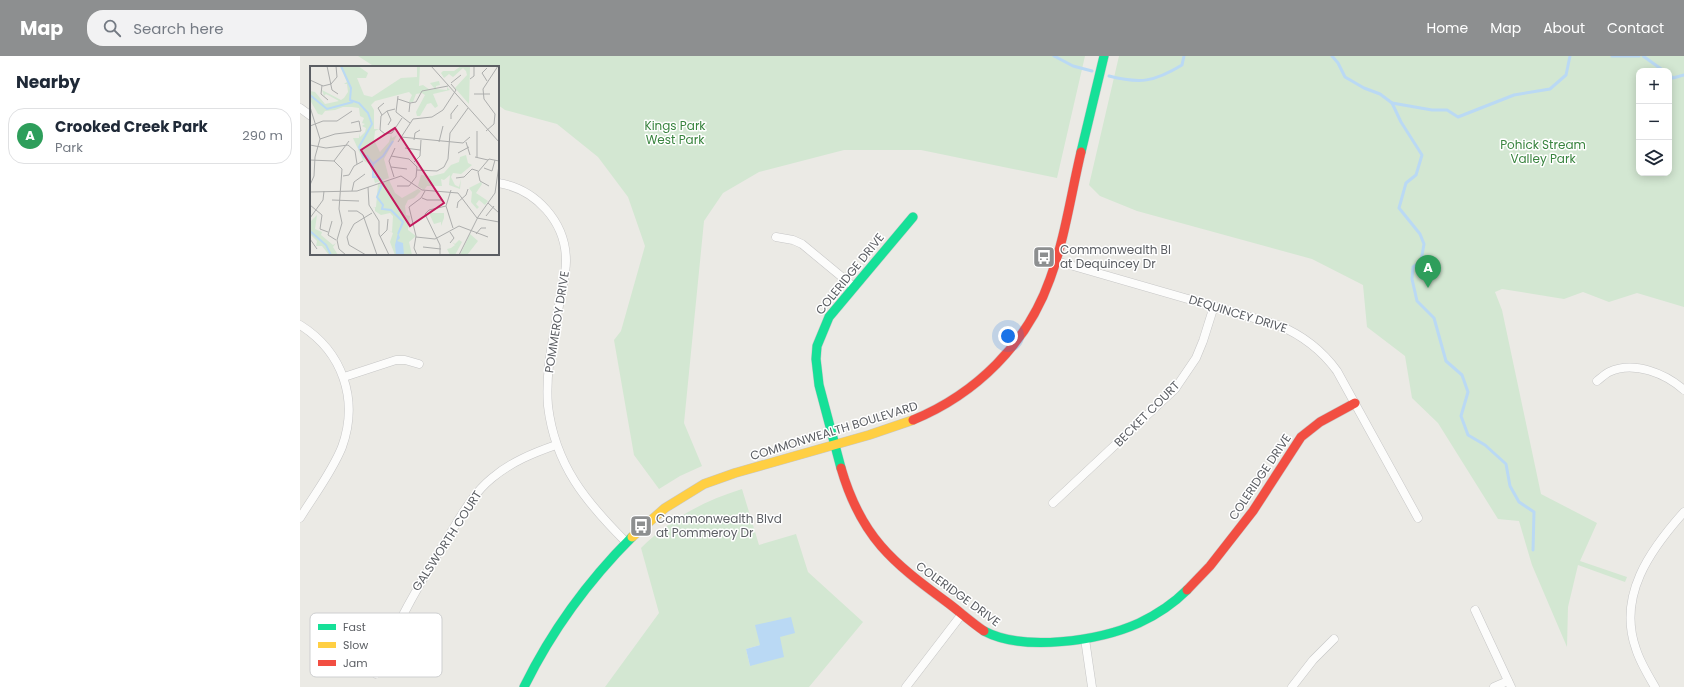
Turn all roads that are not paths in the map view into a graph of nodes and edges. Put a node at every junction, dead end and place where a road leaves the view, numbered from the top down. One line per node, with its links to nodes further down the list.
1 (1104, 56): 7 (street, COMMONWEALTH BOULEVARD)
2 (300, 108): 3 (street)
3 (310, 115)
4 (499, 183): 16 (street, POMMEROY DRIVE)
5 (913, 217): 8 (street, COLERIDGE DRIVE)
6 (776, 237): 8 (street)
7 (1056, 261): 9 (street, DEQUINCEY DRIVE); 17 (street, COMMONWEALTH BOULEVARD)
8 (854, 287): 17 (street, COLERIDGE DRIVE)
9 (1214, 306): 15 (street, DEQUINCEY DRIVE); 18 (street, BECKET COURT)
10 (300, 325): 12 (street)
11 (420, 364): 12 (street)
12 (344, 377): 20 (street)
13 (1597, 382): 14 (street)
14 (1684, 390)
15 (1355, 403): 21 (street, DEQUINCEY DRIVE); 26 (street, COLERIDGE DRIVE)
16 (556, 445): 22 (street, POMMEROY DRIVE); 24 (street, GALSWORTH COURT)
17 (835, 445): 22 (street, COMMONWEALTH BOULEVARD); 25 (street, COLERIDGE DRIVE)
18 (1053, 503)
19 (1684, 512): 34 (street)
20 (300, 518)
21 (1418, 518)
22 (626, 542): 29 (street, COMMONWEALTH BOULEVARD)
23 (1475, 610): 28 (street)
24 (404, 613)
25 (962, 614): 26 (street, COLERIDGE DRIVE); 30 (street)
26 (1085, 639): 31 (street)
27 (1334, 639): 32 (street)
28 (1509, 684): 33 (street)
29 (524, 687)
30 (906, 687)
31 (1092, 687)
32 (1292, 687)
33 (1494, 687)
34 (1655, 687)

